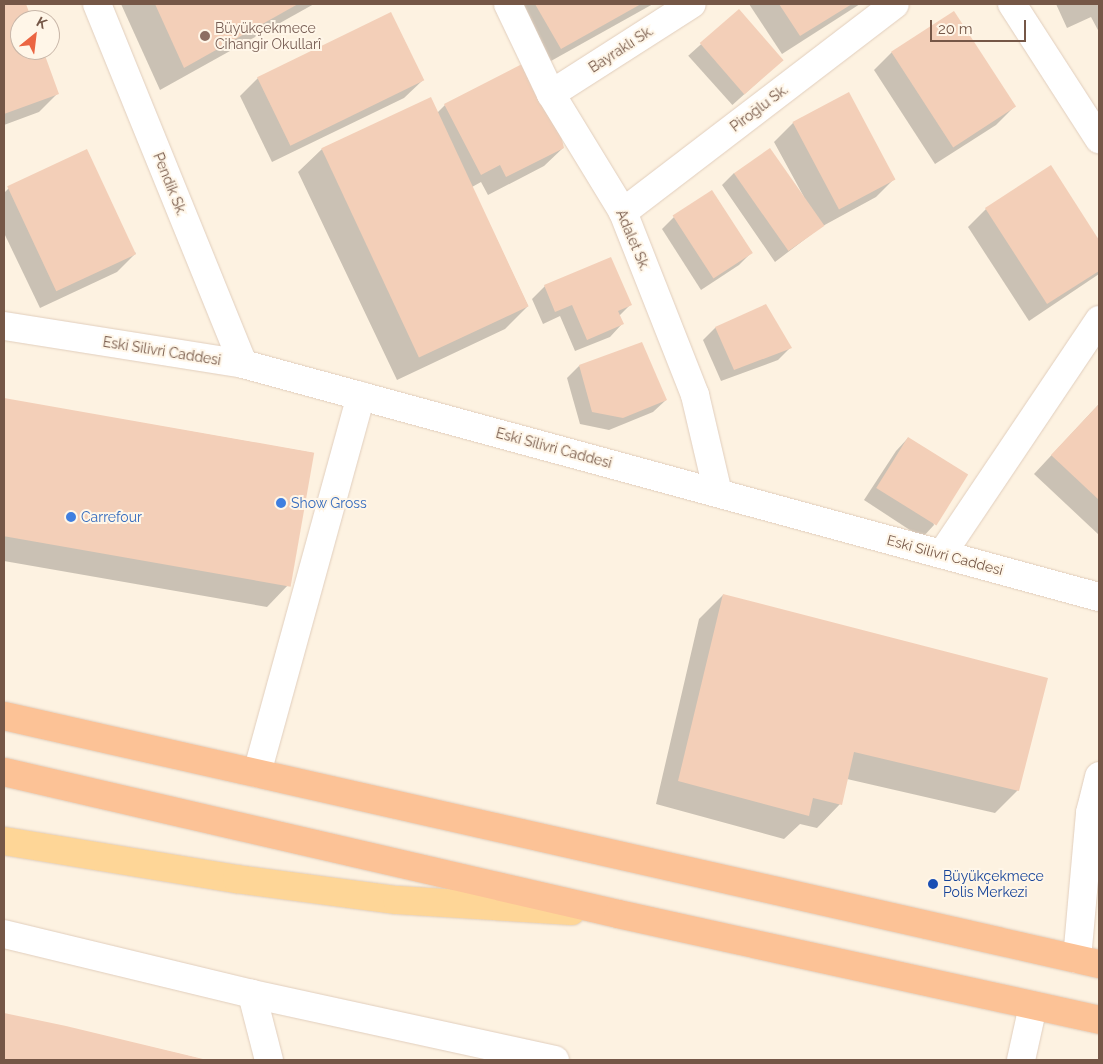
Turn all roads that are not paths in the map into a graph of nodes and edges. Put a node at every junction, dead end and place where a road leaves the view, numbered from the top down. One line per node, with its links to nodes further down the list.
1 (97, 4): 11 (street, Pendik Sk.)
2 (508, 4): 6 (street, Adalet Sk.)
3 (692, 4): 6 (street, Bayraklı Sk.)
4 (895, 4): 8 (street, Piroğlu Sk.)
5 (1012, 4): 7 (street)
6 (551, 94): 8 (street, Adalet Sk.)
7 (1099, 140)
8 (623, 212): 13 (street, Adalet Sk.)
9 (1099, 320): 14 (street)
10 (4, 326): 11 (street, Eski Silivri Caddesi)
11 (243, 364): 12 (street, Eski Silivri Caddesi)
12 (361, 396): 13 (street, Eski Silivri Caddesi); 18 (street)
13 (718, 493): 14 (street, Eski Silivri Caddesi)
14 (942, 554): 15 (street, Eski Silivri Caddesi)
15 (1099, 597)
16 (4, 716): 18 (highway)
17 (4, 772): 21 (highway)
18 (258, 773): 23 (highway)
19 (1099, 776): 23 (street)
20 (4, 841): 21 (main road)
21 (618, 914): 25 (highway)
22 (4, 934): 24 (street)
23 (1088, 961)
24 (252, 994): 27 (street); 28 (street)
25 (1033, 1006): 26 (highway); 29 (street)
26 (1099, 1020)
27 (269, 1060)
28 (555, 1060)
29 (1021, 1060)

